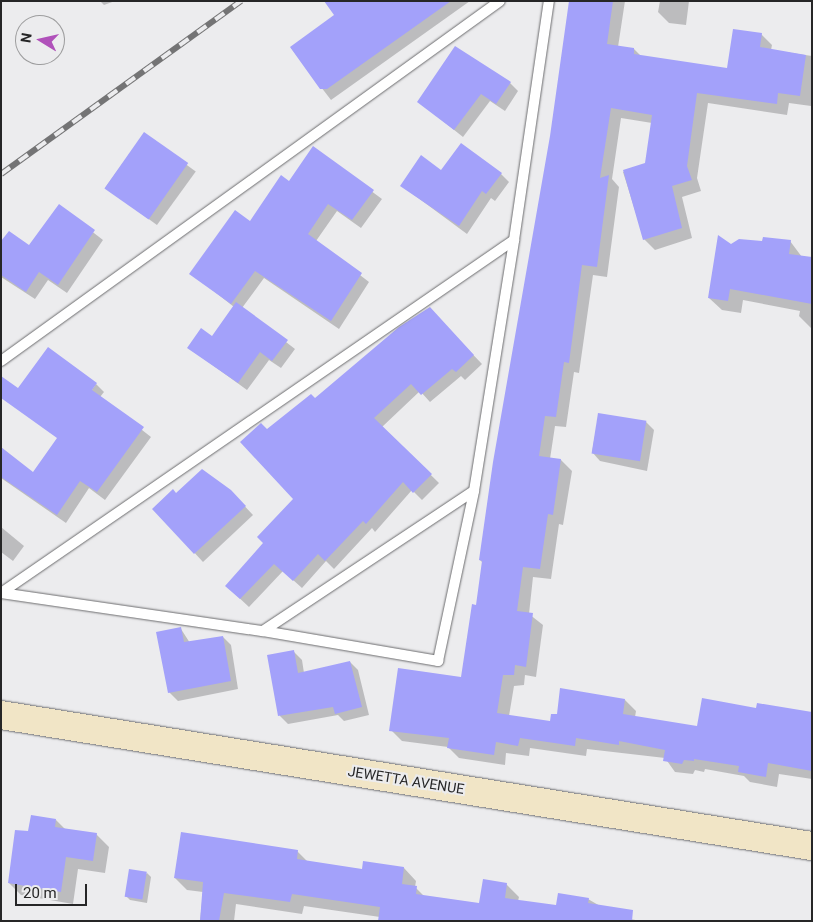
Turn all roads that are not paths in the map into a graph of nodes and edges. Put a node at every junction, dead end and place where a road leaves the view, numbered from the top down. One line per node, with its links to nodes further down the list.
1 (500, 1): 4 (lane)
2 (549, 1): 3 (lane)
3 (514, 240): 5 (lane); 6 (lane)
4 (1, 361)
5 (474, 491): 7 (lane); 7 (lane)
6 (1, 593): 7 (lane)
7 (263, 631)
8 (1, 715): 9 (street, JEWETTA AVENUE)
9 (812, 846)

